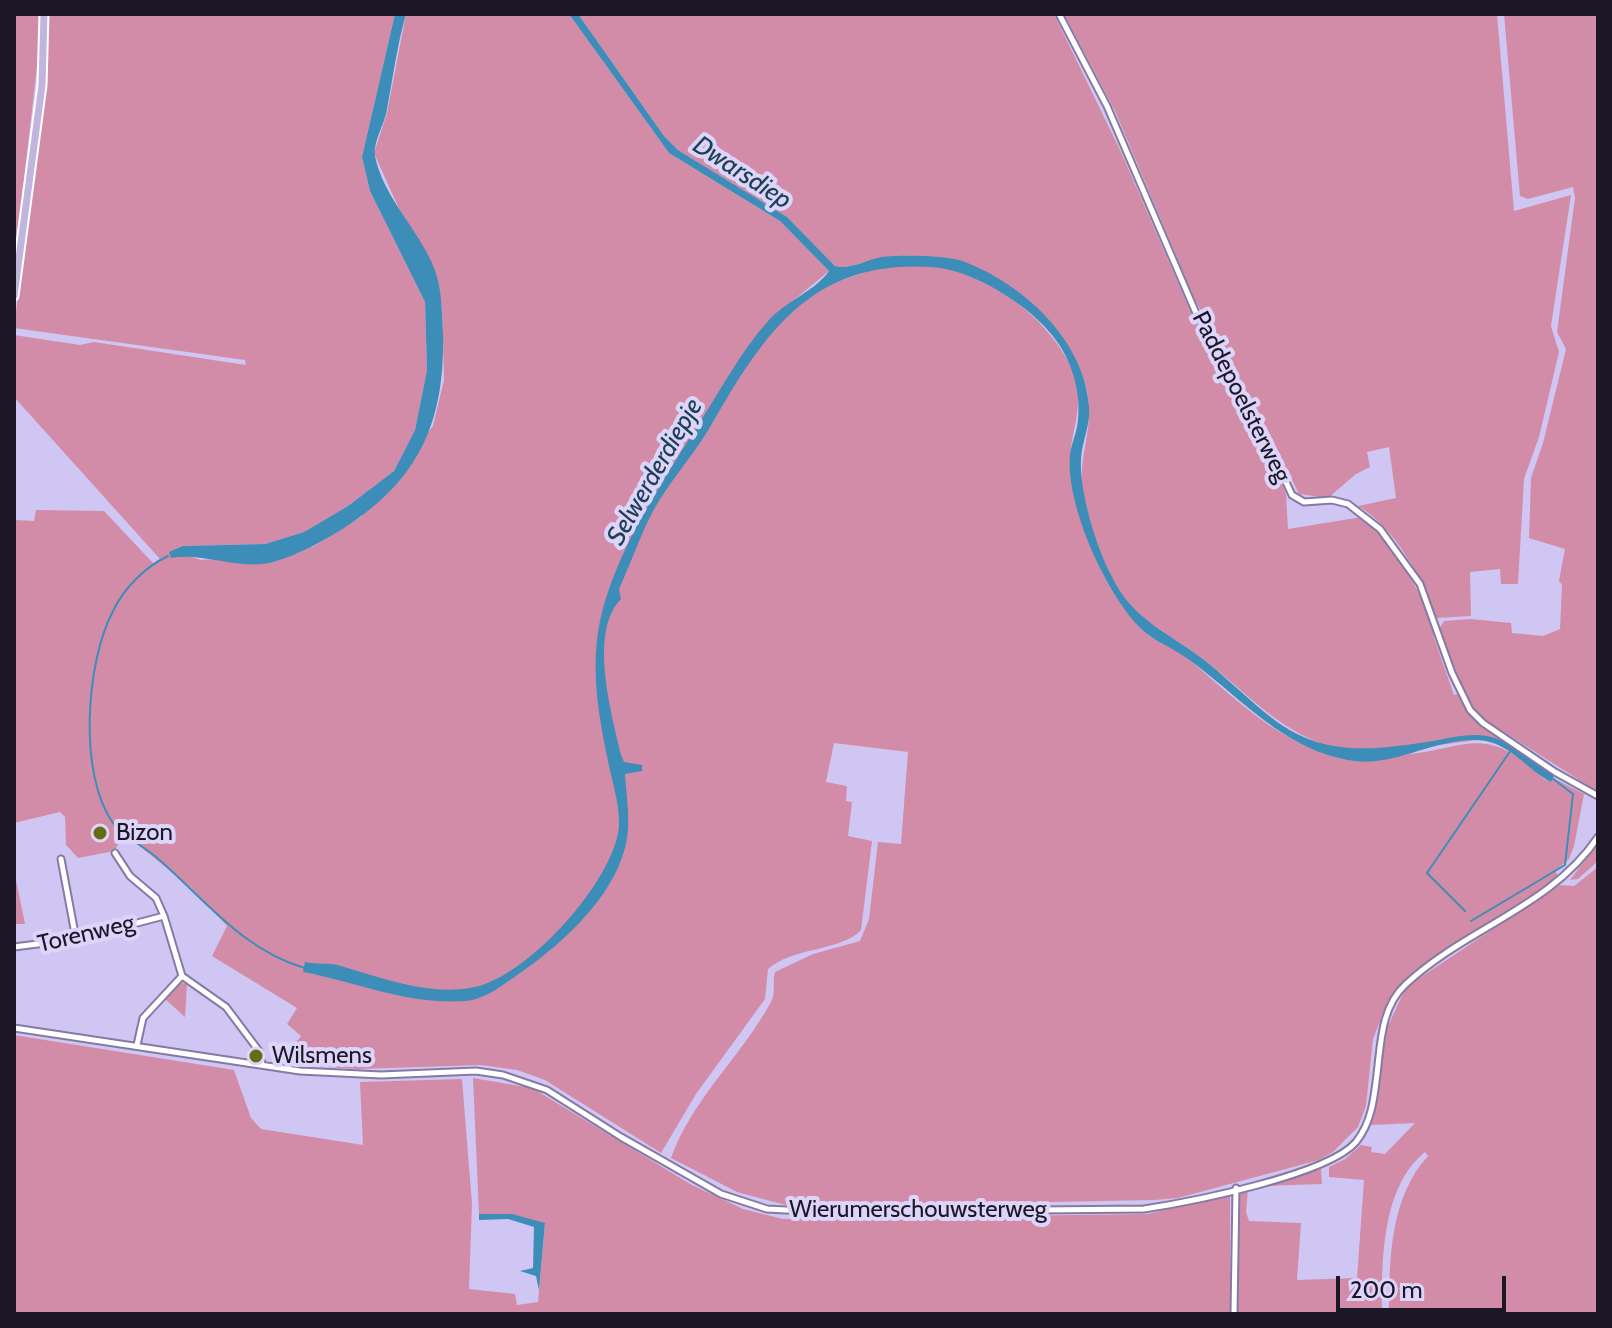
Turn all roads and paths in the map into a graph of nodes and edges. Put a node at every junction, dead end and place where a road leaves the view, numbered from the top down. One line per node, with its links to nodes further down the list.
1 (44, 14): 3 (main road)
2 (1059, 14): 4 (street, Paddepoelsterweg)
3 (14, 296)
4 (1598, 796)
5 (1598, 837): 15 (street, Wierumerschouwsterweg)
6 (115, 853): 8 (street)
7 (61, 859): 9 (street)
8 (164, 916): 9 (street, Torenweg); 11 (street, Torenweg)
9 (76, 939): 10 (street, Torenweg)
10 (14, 947)
11 (182, 976): 13 (street); 14 (street)
12 (14, 1028): 13 (street, Wierumerschouwsterweg)
13 (137, 1045): 14 (street, Wierumerschouwsterweg)
14 (262, 1064): 15 (street, Wierumerschouwsterweg)
15 (1236, 1188): 16 (street)
16 (1234, 1314)

